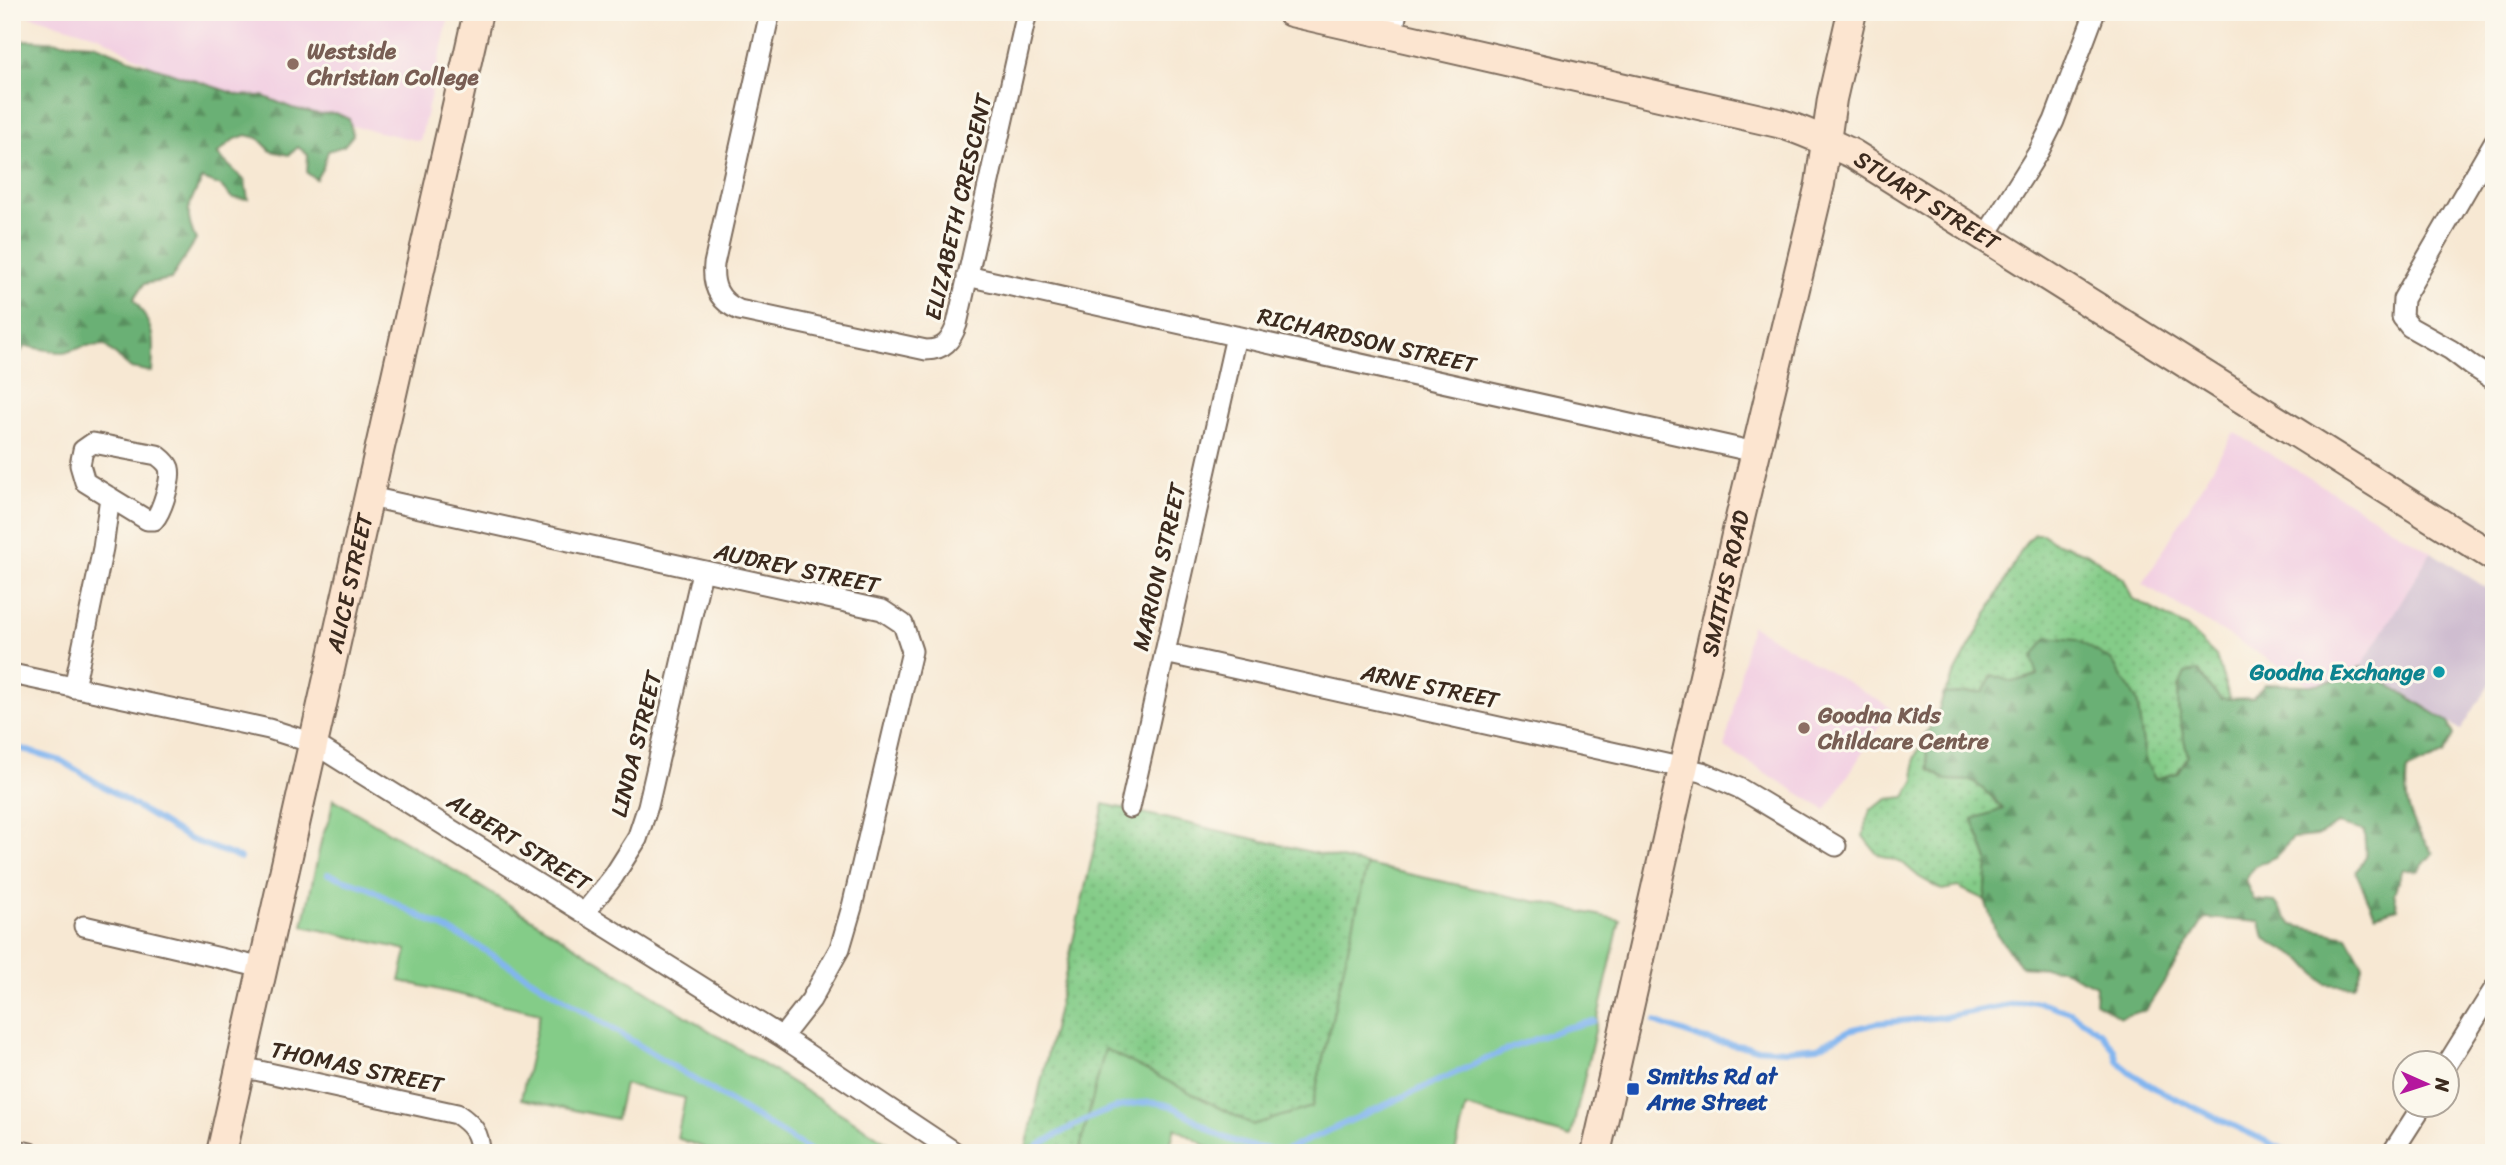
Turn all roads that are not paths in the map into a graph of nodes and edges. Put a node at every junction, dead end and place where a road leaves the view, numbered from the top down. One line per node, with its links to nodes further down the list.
1 (478, 12): 16 (street, ALICE STREET)
2 (770, 12): 12 (street, ELIZABETH CRESCENT)
3 (1027, 12): 12 (street, ELIZABETH CRESCENT)
4 (1291, 12): 7 (street, STUART STREET)
5 (1852, 12): 8 (street, SMITHS ROAD)
6 (2095, 12): 11 (street)
7 (1394, 24): 8 (street, STUART STREET)
8 (1826, 142): 11 (street, STUART STREET); 15 (street, SMITHS ROAD)
9 (2494, 142): 10 (street)
10 (2488, 166): 14 (street)
11 (1985, 237): 18 (street, STUART STREET)
12 (967, 276): 13 (street, RICHARDSON STREET)
13 (1236, 336): 15 (street, RICHARDSON STREET); 20 (street, MARION STREET)
14 (2494, 380)
15 (1755, 452): 24 (street, SMITHS ROAD)
16 (370, 496): 19 (street, AUDREY STREET); 23 (street, ALICE STREET)
17 (110, 497): 17 (street); 22 (street)
18 (2494, 557)
19 (702, 572): 27 (street, LINDA STREET); 31 (street, AUDREY STREET)
20 (1165, 653): 24 (street, ARNE STREET); 25 (street, MARION STREET)
21 (12, 674): 22 (street, ALBERT STREET)
22 (74, 688): 23 (street, ALBERT STREET)
23 (313, 743): 27 (street, ALBERT STREET); 29 (street, ALICE STREET)
24 (1684, 767): 26 (street, ARNE STREET); 40 (street, SMITHS ROAD)
25 (1130, 808)
26 (1836, 846)
27 (584, 912): 31 (street, ALBERT STREET)
28 (85, 926): 29 (street)
29 (263, 968): 33 (street, ALICE STREET)
30 (2494, 989): 32 (street)
31 (782, 1037): 39 (street, ALBERT STREET)
32 (2456, 1050)
33 (241, 1067): 37 (street, ALICE STREET); 38 (street, THOMAS STREET)
34 (2413, 1120): 41 (street)
35 (12, 1149): 36 (street)
36 (30, 1153)
37 (221, 1153)
38 (480, 1153)
39 (956, 1153)
40 (1596, 1153)
41 (2392, 1153)

